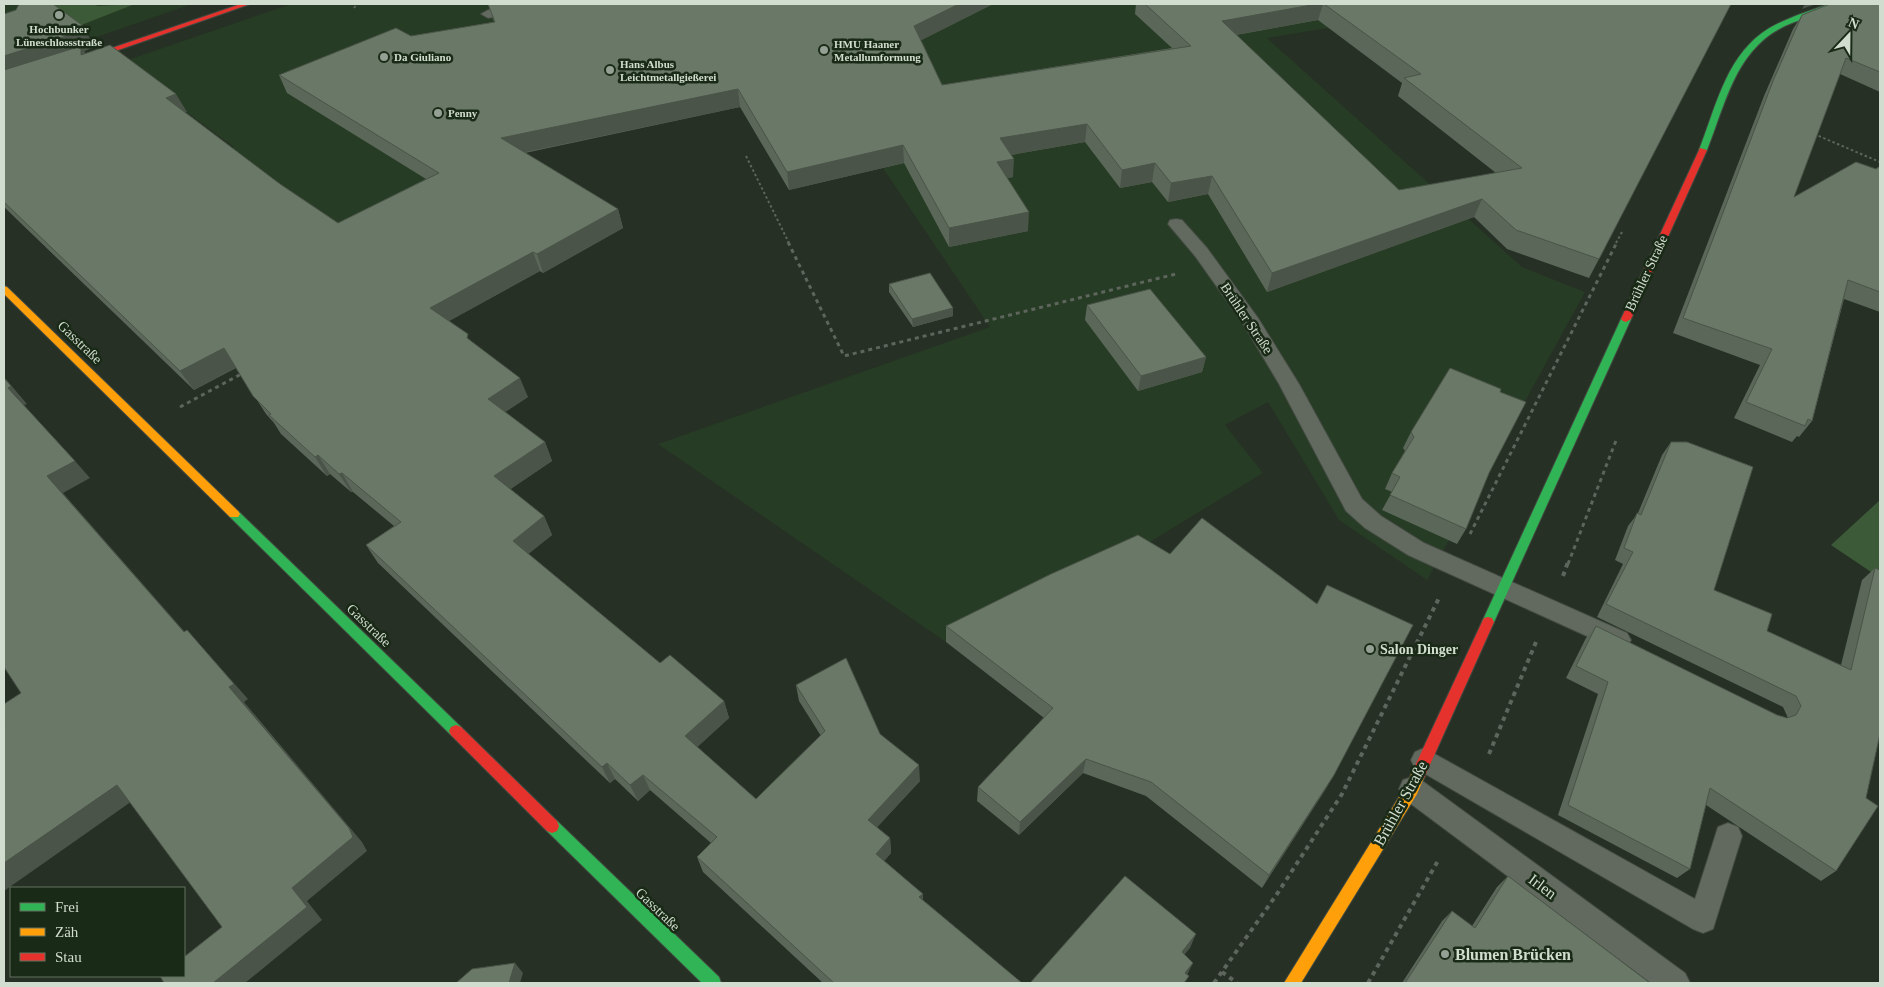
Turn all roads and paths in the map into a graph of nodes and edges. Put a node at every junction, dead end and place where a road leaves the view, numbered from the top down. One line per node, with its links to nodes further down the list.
1 (246, 4): 7 (main road)
2 (358, 4): 5 (path)
3 (544, 4): 6 (lane)
4 (1835, 4): 18 (main road, Brühler Straße)
5 (354, 8)
6 (488, 14)
7 (66, 65)
8 (1811, 133): 10 (path)
9 (746, 156): 13 (path)
10 (1880, 162)
11 (1176, 224): 13 (lane, Brühler Straße)
12 (1626, 225): 17 (path)
13 (1210, 266): 17 (lane, Brühler Straße)
14 (4, 289): 16 (main road, Gasstraße)
15 (244, 372): 16 (path)
16 (145, 426): 24 (main road, Gasstraße)
17 (1454, 566): 18 (lane, Brühler Straße); 23 (path)
18 (1504, 587): 19 (lane); 20 (main road, Brühler Straße)
19 (1643, 652)
20 (1424, 760): 21 (main road, Brühler Straße); 22 (lane)
21 (1412, 788): 27 (main road, Brühler Straße); 28 (lane, Irlen)
22 (1728, 836)
23 (1222, 972): 25 (path); 26 (path)
24 (713, 983)
25 (1214, 983)
26 (1237, 983)
27 (1292, 983)
28 (1675, 983)

